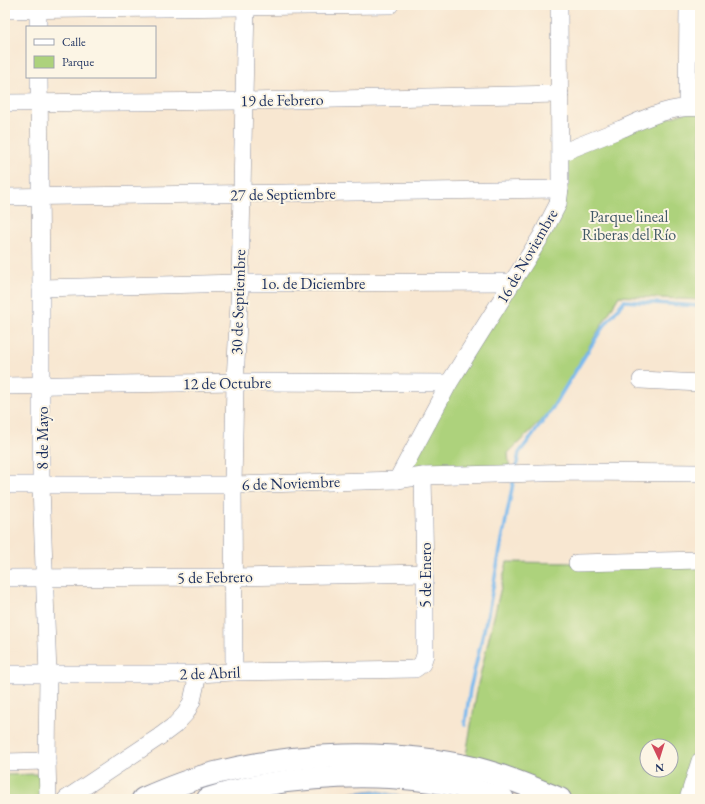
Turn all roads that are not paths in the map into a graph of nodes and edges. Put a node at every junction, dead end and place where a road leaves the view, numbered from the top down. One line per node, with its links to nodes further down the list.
1 (390, 5): 4 (street)
2 (559, 5): 9 (street, 16 de Noviembre)
3 (688, 5): 13 (street)
4 (246, 6): 5 (street); 10 (street, 30 de Septiembre)
5 (38, 7): 6 (street); 7 (street)
6 (5, 10)
7 (38, 26)
8 (39, 78): 12 (street, 8 de Mayo)
9 (560, 94): 10 (street, 19 de Febrero); 14 (street, 16 de Noviembre)
10 (244, 101): 12 (street, 19 de Febrero); 16 (street, 30 de Septiembre)
11 (5, 103): 12 (street, 19 de Febrero)
12 (39, 103): 17 (street, 8 de Mayo)
13 (694, 107): 14 (street)
14 (560, 153): 15 (street, 16 de Noviembre)
15 (560, 190): 16 (street, 27 de Septiembre); 19 (street, 16 de Noviembre)
16 (241, 194): 17 (street, 27 de Septiembre); 20 (street, 30 de Septiembre)
17 (40, 196): 18 (street, 27 de Septiembre); 21 (street, 8 de Mayo)
18 (5, 197)
19 (513, 282): 20 (street, 1o. de Diciembre); 24 (street, 16 de Noviembre)
20 (240, 283): 21 (street, 1o. de Diciembre); 23 (street, 30 de Septiembre)
21 (41, 288): 27 (street, 8 de Mayo)
22 (641, 380): 25 (street)
23 (235, 382): 24 (street, 12 de Octubre); 27 (street, 12 de Octubre); 32 (street, 30 de Septiembre)
24 (449, 383): 30 (street, 16 de Noviembre)
25 (700, 383)
26 (5, 386): 27 (street, 12 de Octubre)
27 (42, 386): 33 (street, 8 de Mayo)
28 (700, 473): 29 (street, 6 de Noviembre)
29 (423, 476): 30 (street, 6 de Noviembre); 36 (street, 5 de Enero)
30 (397, 480): 32 (street, 6 de Noviembre)
31 (5, 485): 33 (street, 6 de Noviembre)
32 (233, 485): 33 (street, 6 de Noviembre); 37 (street, 30 de Septiembre)
33 (41, 486): 39 (street, 8 de Mayo)
34 (700, 560): 35 (street)
35 (577, 563)
36 (425, 573): 37 (street, 5 de Febrero); 40 (street, 5 de Enero)
37 (233, 577): 39 (street, 5 de Febrero); 41 (street, 30 de Septiembre)
38 (5, 578): 39 (street, 5 de Febrero)
39 (45, 578): 43 (street, 8 de Mayo)
40 (415, 669): 41 (street, 2 de Abril)
41 (234, 672): 44 (street, 2 de Abril)
42 (5, 674): 43 (street, 2 de Abril)
43 (48, 674): 44 (street, 2 de Abril); 47 (street, 8 de Mayo)
44 (198, 674): 49 (street)
45 (700, 761): 54 (street)
46 (5, 762): 47 (street)
47 (47, 762): 48 (street, 8 de Mayo)
48 (48, 799)
49 (66, 799)
50 (143, 799): 53 (highway)
51 (208, 799): 52 (highway)
52 (503, 799)
53 (560, 799)
54 (688, 799)

